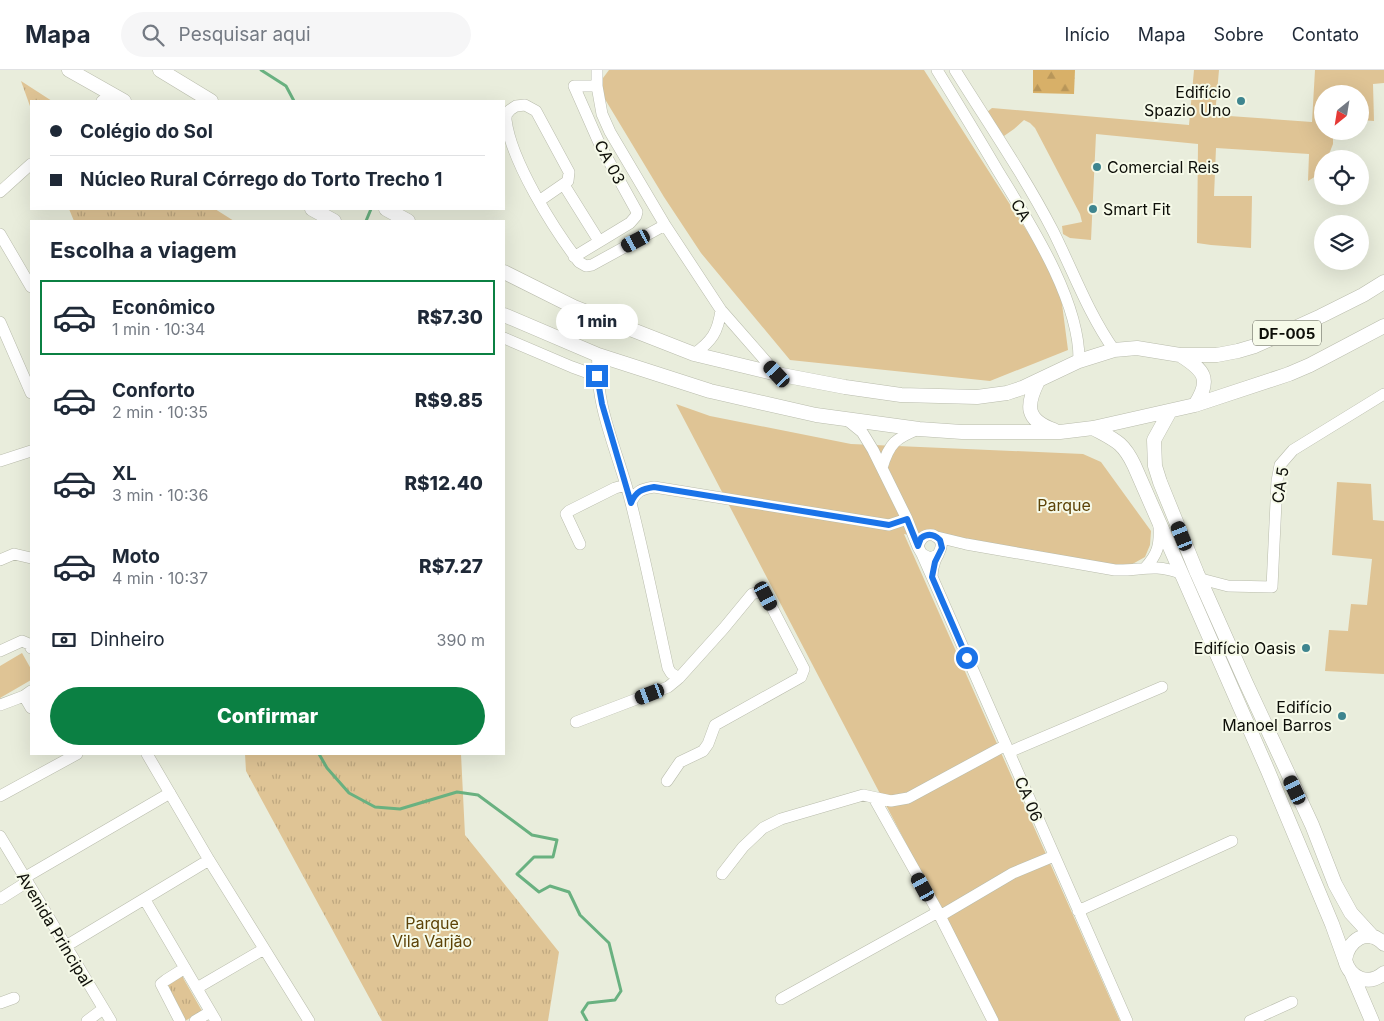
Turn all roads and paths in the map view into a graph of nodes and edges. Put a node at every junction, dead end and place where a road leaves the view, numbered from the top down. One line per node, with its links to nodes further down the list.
1 (69, 70): 7 (main road)
2 (160, 70): 8 (main road)
3 (597, 70): 6 (street, CA 03)
4 (937, 70): 33 (street, CA)
5 (955, 70): 29 (street, CA)
6 (597, 86): 17 (street, CA 03); 19 (street, CA 03)
7 (106, 98)
8 (208, 100)
9 (30, 165): 11 (street)
10 (564, 184): 12 (street); 12 (street); 19 (street)
11 (0, 192)
12 (539, 200): 20 (street)
13 (314, 210): 15 (main road)
14 (388, 210): 16 (main road)
15 (330, 220)
16 (405, 220)
17 (665, 225): 20 (street); 24 (street, CA 03)
18 (0, 234): 23 (street)
19 (599, 241): 20 (street, CA 03)
20 (574, 256)
21 (505, 272): 30 (main road, DF-005)
22 (1384, 282): 32 (main road, DF-005)
23 (30, 285)
24 (721, 310): 30 (street); 34 (street, CA 03)
25 (505, 315): 31 (main road, DF-005)
26 (0, 322): 37 (street)
27 (1384, 326): 39 (main road, DF-005)
28 (505, 338): 35 (street)
29 (1114, 350): 32 (main road, DF-005); 33 (main road, DF-005)
30 (694, 354): 34 (main road, DF-005)
31 (598, 355): 35 (street); 41 (main road, DF-005)
32 (1180, 355): 39 (main road)
33 (1079, 361): 36 (main road, DF-005)
34 (777, 374): 36 (main road, DF-005)
35 (597, 376): 48 (street)
36 (1038, 381): 44 (main road)
37 (30, 391)
38 (1384, 394): 63 (street, CA 5)
39 (1195, 405): 40 (main road, DF-005)
40 (1170, 411): 42 (main road, DF-005); 62 (main road)
41 (846, 419): 43 (main road, DF-005); 47 (street, CA 06)
42 (1093, 428): 44 (main road, DF-005); 51 (main road)
43 (919, 429): 44 (main road, DF-005); 47 (street)
44 (1060, 432)
45 (30, 451): 46 (street)
46 (0, 461)
47 (882, 468): 50 (street, CA 06)
48 (626, 485): 49 (street); 53 (street)
49 (631, 503): 50 (street); 67 (street)
50 (907, 519): 55 (street, CA 06)
51 (1160, 525): 59 (street); 60 (main road)
52 (937, 537): 54 (street); 55 (street); 56 (street)
53 (580, 544)
54 (966, 544): 56 (street); 59 (street)
55 (920, 550): 56 (street); 61 (street, CA 06)
56 (939, 554): 61 (street)
57 (30, 558): 58 (street)
58 (0, 560)
59 (1145, 568): 60 (street)
60 (1180, 573): 93 (main road)
61 (932, 577): 72 (street, CA 06)
62 (1200, 579): 63 (street, CA 5); 64 (main road)
63 (1228, 586): 64 (street)
64 (1210, 600): 90 (main road)
65 (30, 646): 66 (street)
66 (0, 651)
67 (679, 678): 71 (street); 76 (street)
68 (1162, 687): 72 (street)
69 (28, 694): 70 (street)
70 (0, 705)
71 (576, 722)
72 (1008, 749): 79 (street); 82 (street, CA 06)
73 (73, 755): 75 (street)
74 (148, 755): 77 (street)
75 (60, 758): 78 (street)
76 (667, 781)
77 (170, 793): 83 (street); 85 (street)
78 (0, 796)
79 (874, 798): 84 (street); 89 (street)
80 (0, 836): 85 (street, Avenida Principal)
81 (1232, 841): 88 (street)
82 (1054, 856): 88 (street, CA 06); 89 (street)
83 (209, 860): 87 (street); 92 (street)
84 (722, 874)
85 (26, 880): 86 (street); 91 (street, Avenida Principal)
86 (0, 899)
87 (145, 900): 91 (street); 94 (street)
88 (1078, 911): 109 (street, CA 06)
89 (939, 914): 98 (street); 108 (street)
90 (1379, 939): 93 (main road)
91 (66, 946): 101 (street, Avenida Principal)
92 (264, 949): 96 (street); 107 (street)
93 (1348, 966): 95 (main road); 111 (main road)
94 (185, 968): 96 (street); 105 (street)
95 (1384, 973)
96 (197, 988): 102 (street)
97 (14, 998): 100 (street)
98 (781, 999)
99 (1292, 1002): 110 (street)
100 (0, 1003)
101 (103, 1009): 103 (street); 104 (street, Avenida Principal)
102 (213, 1016): 106 (street)
103 (87, 1021)
104 (110, 1021)
105 (180, 1021)
106 (195, 1021)
107 (309, 1021)
108 (993, 1021)
109 (1127, 1021)
110 (1250, 1021)
111 (1372, 1021)

